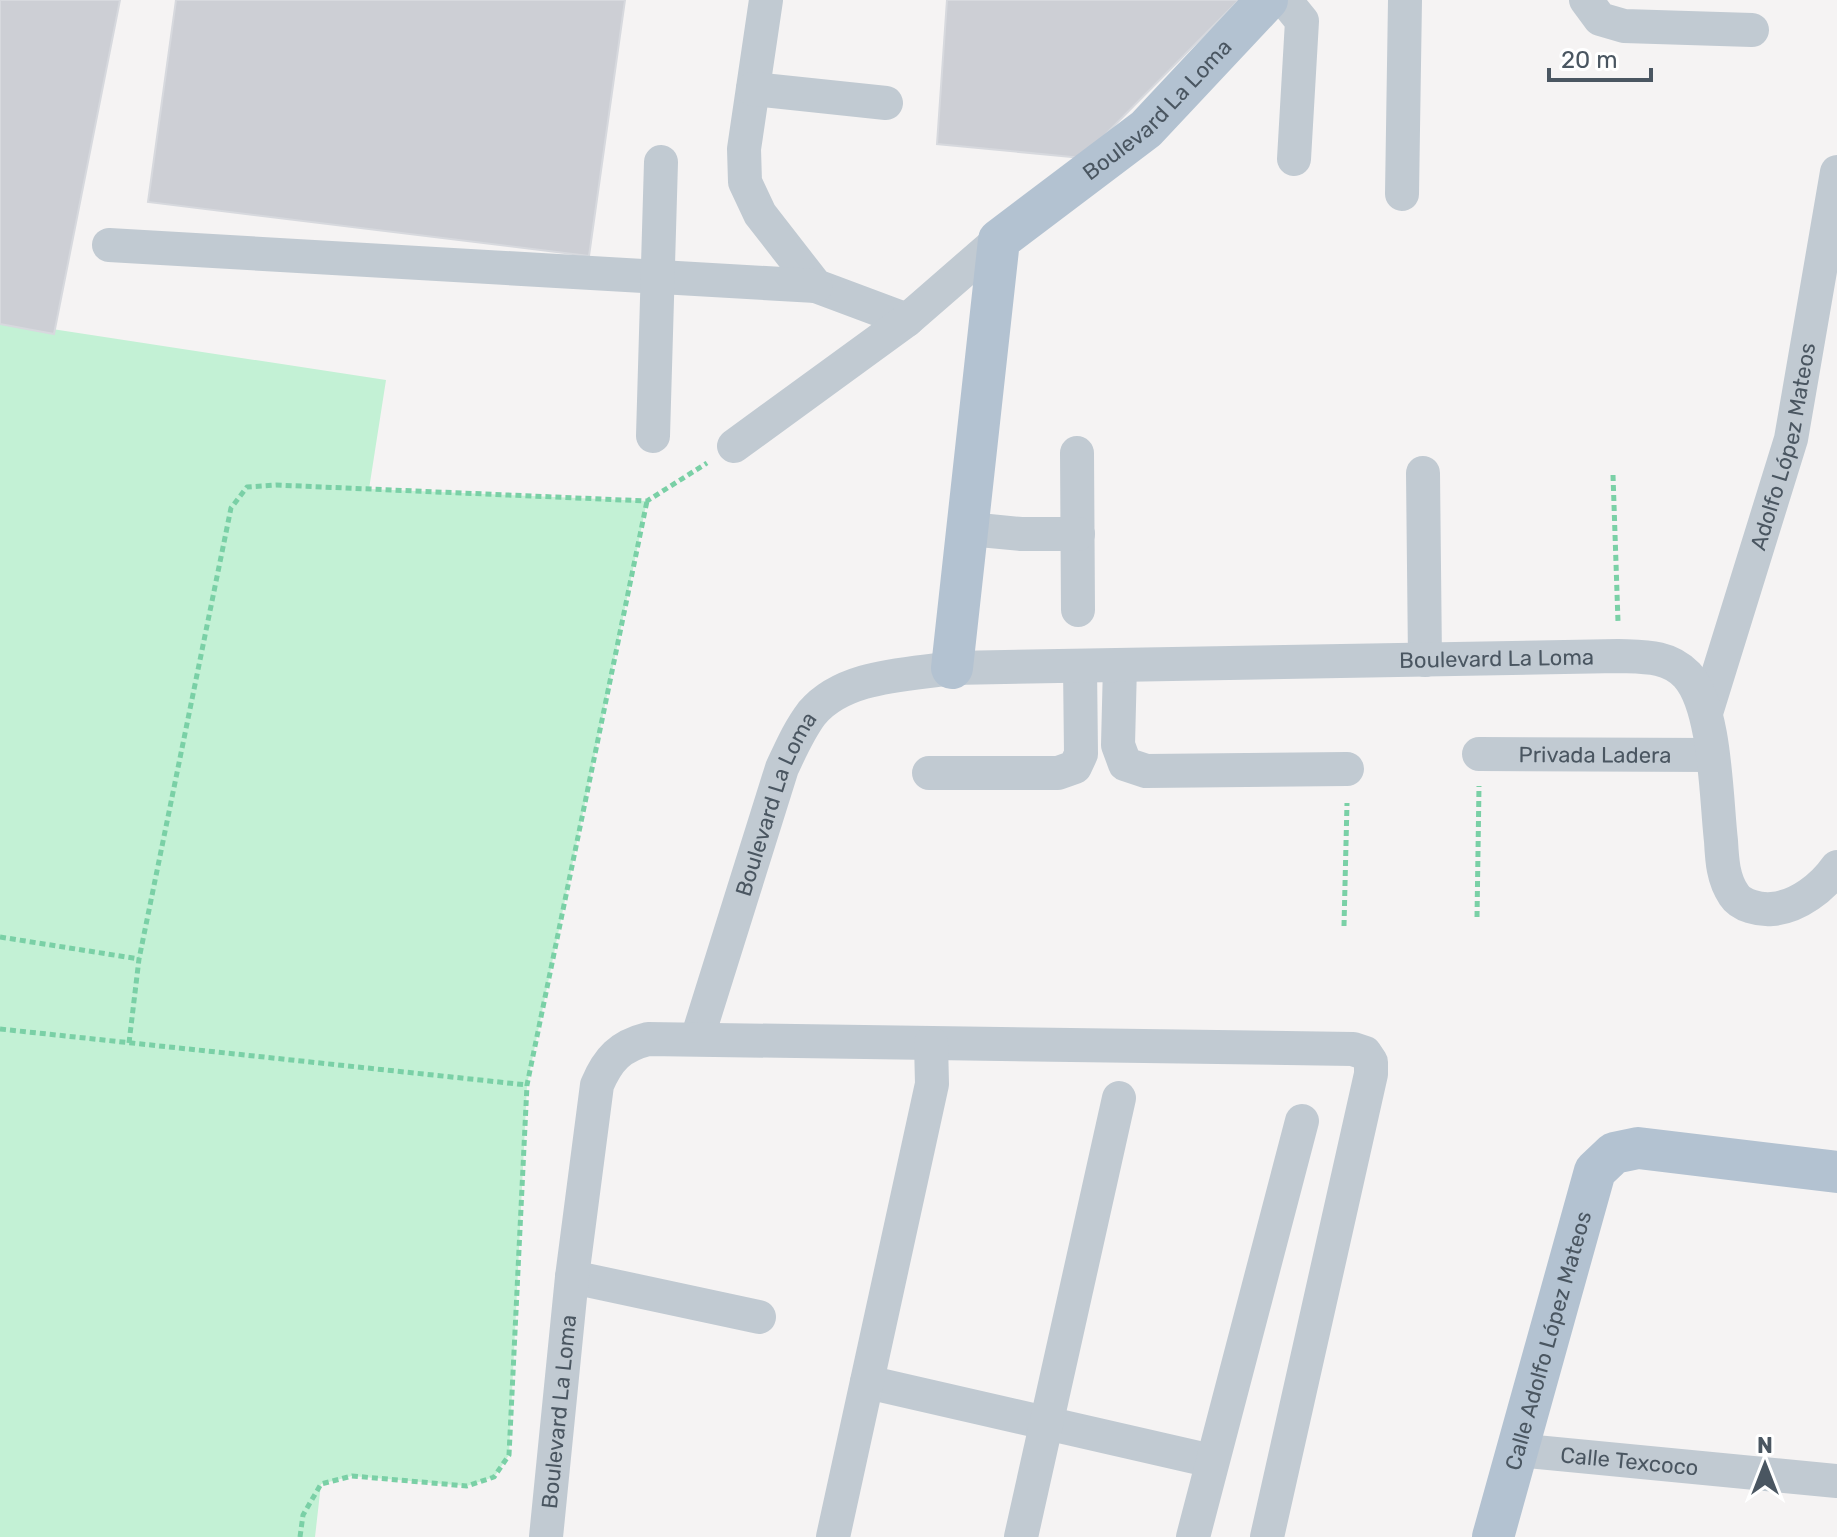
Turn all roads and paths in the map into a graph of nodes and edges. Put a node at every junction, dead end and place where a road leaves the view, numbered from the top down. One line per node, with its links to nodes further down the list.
1 (766, 0): 7 (street)
2 (1267, 0): 13 (main road, Boulevard La Loma)
3 (1285, 0): 9 (street)
4 (1405, 0): 12 (street)
5 (1586, 0): 6 (street)
6 (1752, 30)
7 (753, 89): 8 (street); 16 (street)
8 (886, 103)
9 (1294, 159)
10 (661, 162): 15 (street)
11 (1837, 172): 32 (street, Adolfo López Mateos)
12 (1402, 194)
13 (999, 240): 17 (street); 24 (main road)
14 (109, 245): 15 (street)
15 (658, 278): 16 (street); 18 (street)
16 (816, 286): 17 (street)
17 (907, 320): 19 (street)
18 (653, 436)
19 (734, 446): 23 (path)
20 (1077, 453): 25 (street)
21 (1423, 473): 28 (street)
22 (1613, 475): 27 (path)
23 (647, 501): 41 (path); 46 (path)
24 (969, 529): 25 (street); 31 (main road)
25 (1078, 534): 26 (street)
26 (1078, 610)
27 (1618, 656): 28 (street, Boulevard La Loma); 32 (street, Boulevard La Loma)
28 (1425, 660): 29 (street, Boulevard La Loma)
29 (1120, 665): 30 (street, Boulevard La Loma); 35 (street)
30 (1080, 666): 31 (street, Boulevard La Loma); 36 (street)
31 (952, 668): 43 (street, Boulevard La Loma)
32 (1706, 713): 34 (street, Boulevard La Loma)
33 (1479, 754): 34 (street, Privada Ladera); 38 (path)
34 (1712, 755): 37 (street, Boulevard La Loma)
35 (1347, 769): 39 (path)
36 (929, 773)
37 (1833, 883)
38 (1477, 917)
39 (1344, 926)
40 (0, 937): 41 (path)
41 (139, 959): 44 (path)
42 (0, 1029): 44 (path)
43 (697, 1039): 45 (street); 50 (street, Boulevard La Loma)
44 (129, 1043): 46 (path)
45 (931, 1043): 52 (street); 62 (street)
46 (527, 1085): 57 (path)
47 (1119, 1098): 53 (street)
48 (1302, 1121): 55 (street)
49 (1837, 1172): 54 (main road, Calle Adolfo López Mateos)
50 (572, 1277): 51 (street); 58 (street, Boulevard La Loma)
51 (759, 1317)
52 (867, 1382): 53 (street); 59 (street)
53 (1047, 1423): 55 (street); 60 (street)
54 (1516, 1450): 56 (street, Calle Texcoco); 63 (main road, Calle Adolfo López Mateos)
55 (1212, 1461): 61 (street)
56 (1837, 1481)
57 (300, 1537)
58 (546, 1537)
59 (833, 1537)
60 (1021, 1537)
61 (1193, 1537)
62 (1267, 1537)
63 (1493, 1537)

